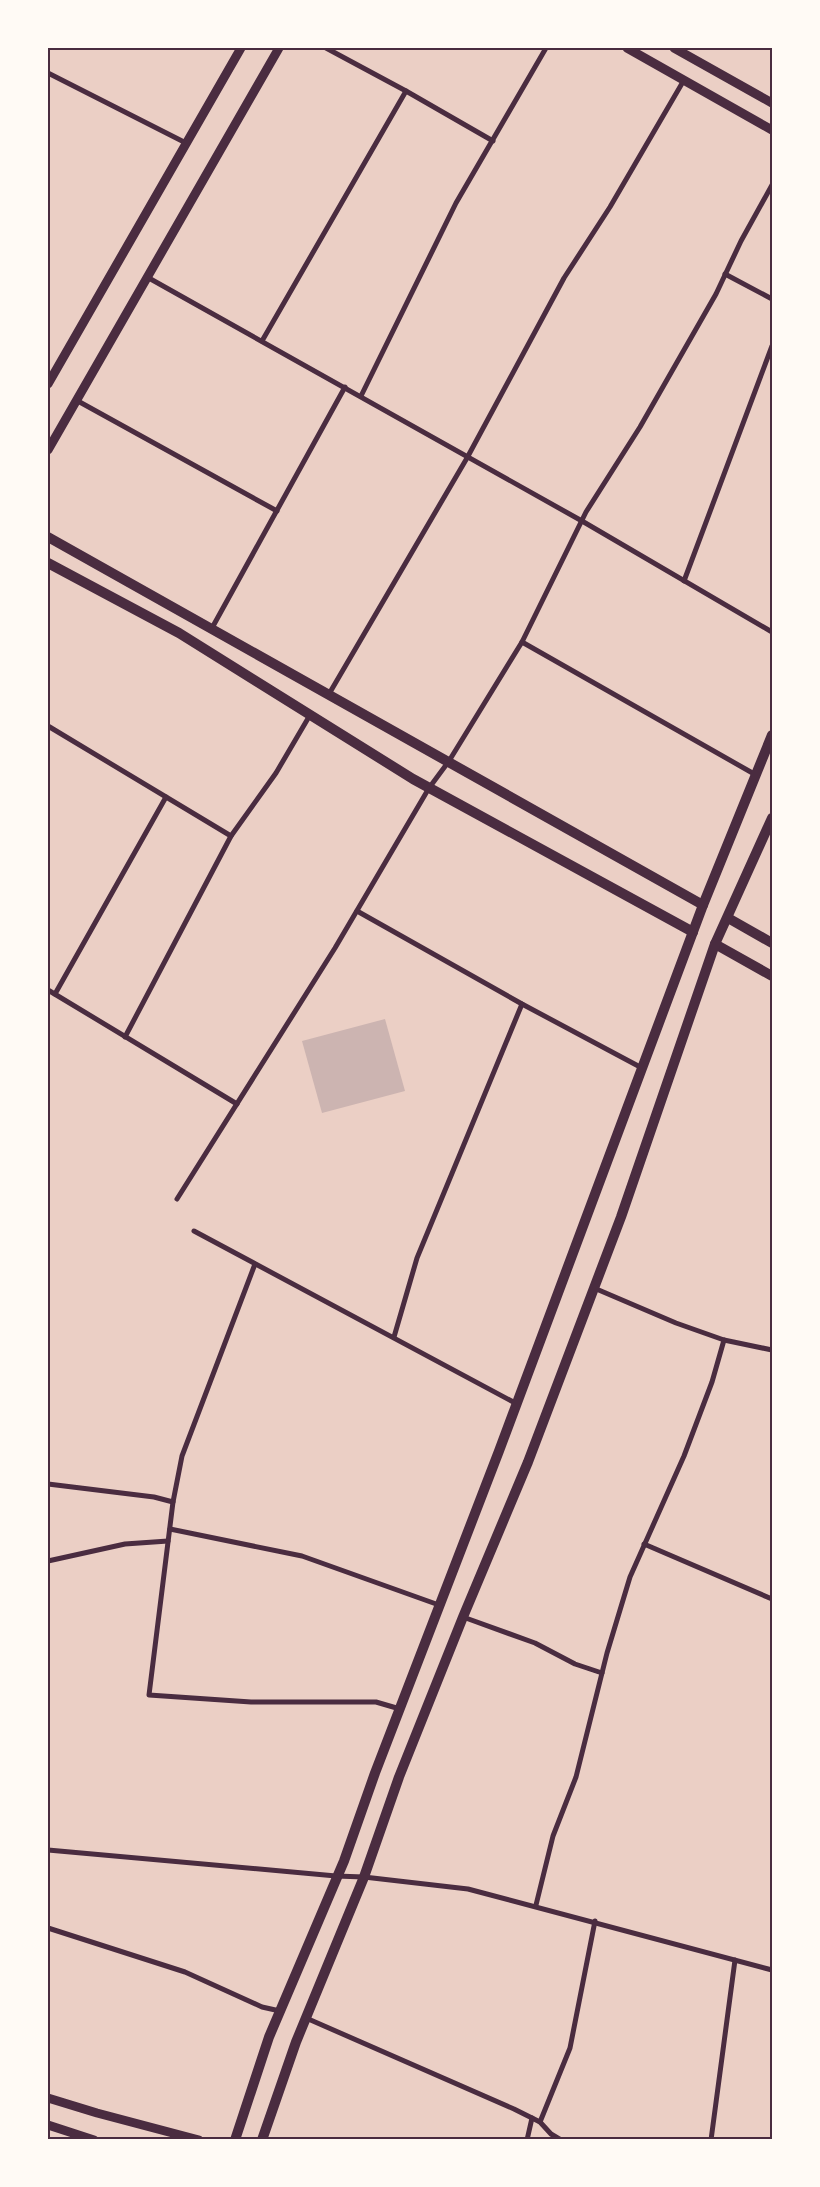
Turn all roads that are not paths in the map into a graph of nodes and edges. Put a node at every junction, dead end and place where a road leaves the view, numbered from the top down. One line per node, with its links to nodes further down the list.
1 (241, 48): 13 (street)
2 (279, 48): 16 (street)
3 (326, 48): 9 (street)
4 (546, 48): 12 (street)
5 (626, 48): 8 (street)
6 (674, 48): 10 (street)
7 (48, 73): 13 (street)
8 (684, 80): 11 (street); 25 (street)
9 (406, 90): 12 (street); 18 (street)
10 (772, 103)
11 (772, 130)
12 (493, 141): 22 (street)
13 (186, 143): 20 (street)
14 (772, 185): 15 (street)
15 (726, 274): 17 (street); 27 (street)
16 (147, 277): 18 (street); 23 (street)
17 (772, 299)
18 (262, 341): 21 (street)
19 (772, 346): 30 (street)
20 (48, 384)
21 (345, 387): 22 (street); 26 (street)
22 (361, 396): 25 (street)
23 (76, 400): 24 (street); 26 (street)
24 (48, 450)
25 (467, 458): 27 (street); 34 (street)
26 (276, 511): 31 (street)
27 (582, 521): 30 (street); 33 (street)
28 (48, 537): 31 (main road)
29 (48, 564): 35 (main road)
30 (684, 580): 32 (street)
31 (212, 628): 34 (main road)
32 (772, 632)
33 (522, 642): 38 (street); 39 (street)
34 (329, 694): 38 (main road)
35 (310, 715): 40 (main road); 43 (street)
36 (48, 726): 41 (street)
37 (772, 735): 39 (main road)
38 (449, 761): 40 (street); 44 (main road)
39 (757, 775): 44 (main road)
40 (429, 788): 45 (street); 47 (main road)
41 (166, 797): 43 (street); 52 (street)
42 (772, 818): 46 (main road)
43 (231, 836): 54 (street)
44 (703, 904): 47 (main road)
45 (357, 911): 53 (street); 56 (street)
46 (728, 918): 48 (main road); 49 (main road)
47 (693, 932): 55 (main road)
48 (772, 943)
49 (715, 944): 50 (main road); 60 (main road)
50 (772, 976)
51 (48, 990): 52 (street)
52 (55, 994): 54 (street)
53 (522, 1004): 55 (street); 61 (street)
54 (125, 1038): 56 (street)
55 (643, 1068): 64 (main road)
56 (237, 1104): 57 (street)
57 (177, 1199)
58 (194, 1231): 59 (street)
59 (255, 1264): 61 (street); 66 (street)
60 (594, 1288): 62 (street); 73 (main road)
61 (394, 1337): 64 (street)
62 (724, 1340): 63 (street); 69 (street)
63 (772, 1350)
64 (516, 1404): 72 (main road)
65 (48, 1484): 66 (street)
66 (173, 1502): 67 (street)
67 (170, 1529): 68 (street); 72 (street)
68 (168, 1541): 70 (street); 75 (street)
69 (644, 1544): 71 (street); 74 (street)
70 (48, 1561)
71 (772, 1599)
72 (438, 1605): 75 (main road)
73 (463, 1617): 74 (street); 78 (main road)
74 (602, 1673): 79 (street)
75 (400, 1710): 77 (main road)
76 (48, 1850): 77 (street)
77 (336, 1876): 78 (street); 84 (main road)
78 (364, 1877): 79 (street); 85 (main road)
79 (536, 1905): 80 (street)
80 (595, 1921): 82 (street); 88 (street)
81 (48, 1928): 84 (street)
82 (735, 1960): 83 (street); 96 (street)
83 (772, 1970)
84 (280, 2011): 92 (main road)
85 (306, 2018): 87 (street); 93 (main road)
86 (48, 2098): 91 (street)
87 (532, 2118): 88 (street); 94 (street)
88 (540, 2122): 95 (street)
89 (48, 2125): 90 (street)
90 (94, 2140)
91 (199, 2140)
92 (235, 2140)
93 (262, 2140)
94 (528, 2140)
95 (561, 2140)
96 (711, 2140)

